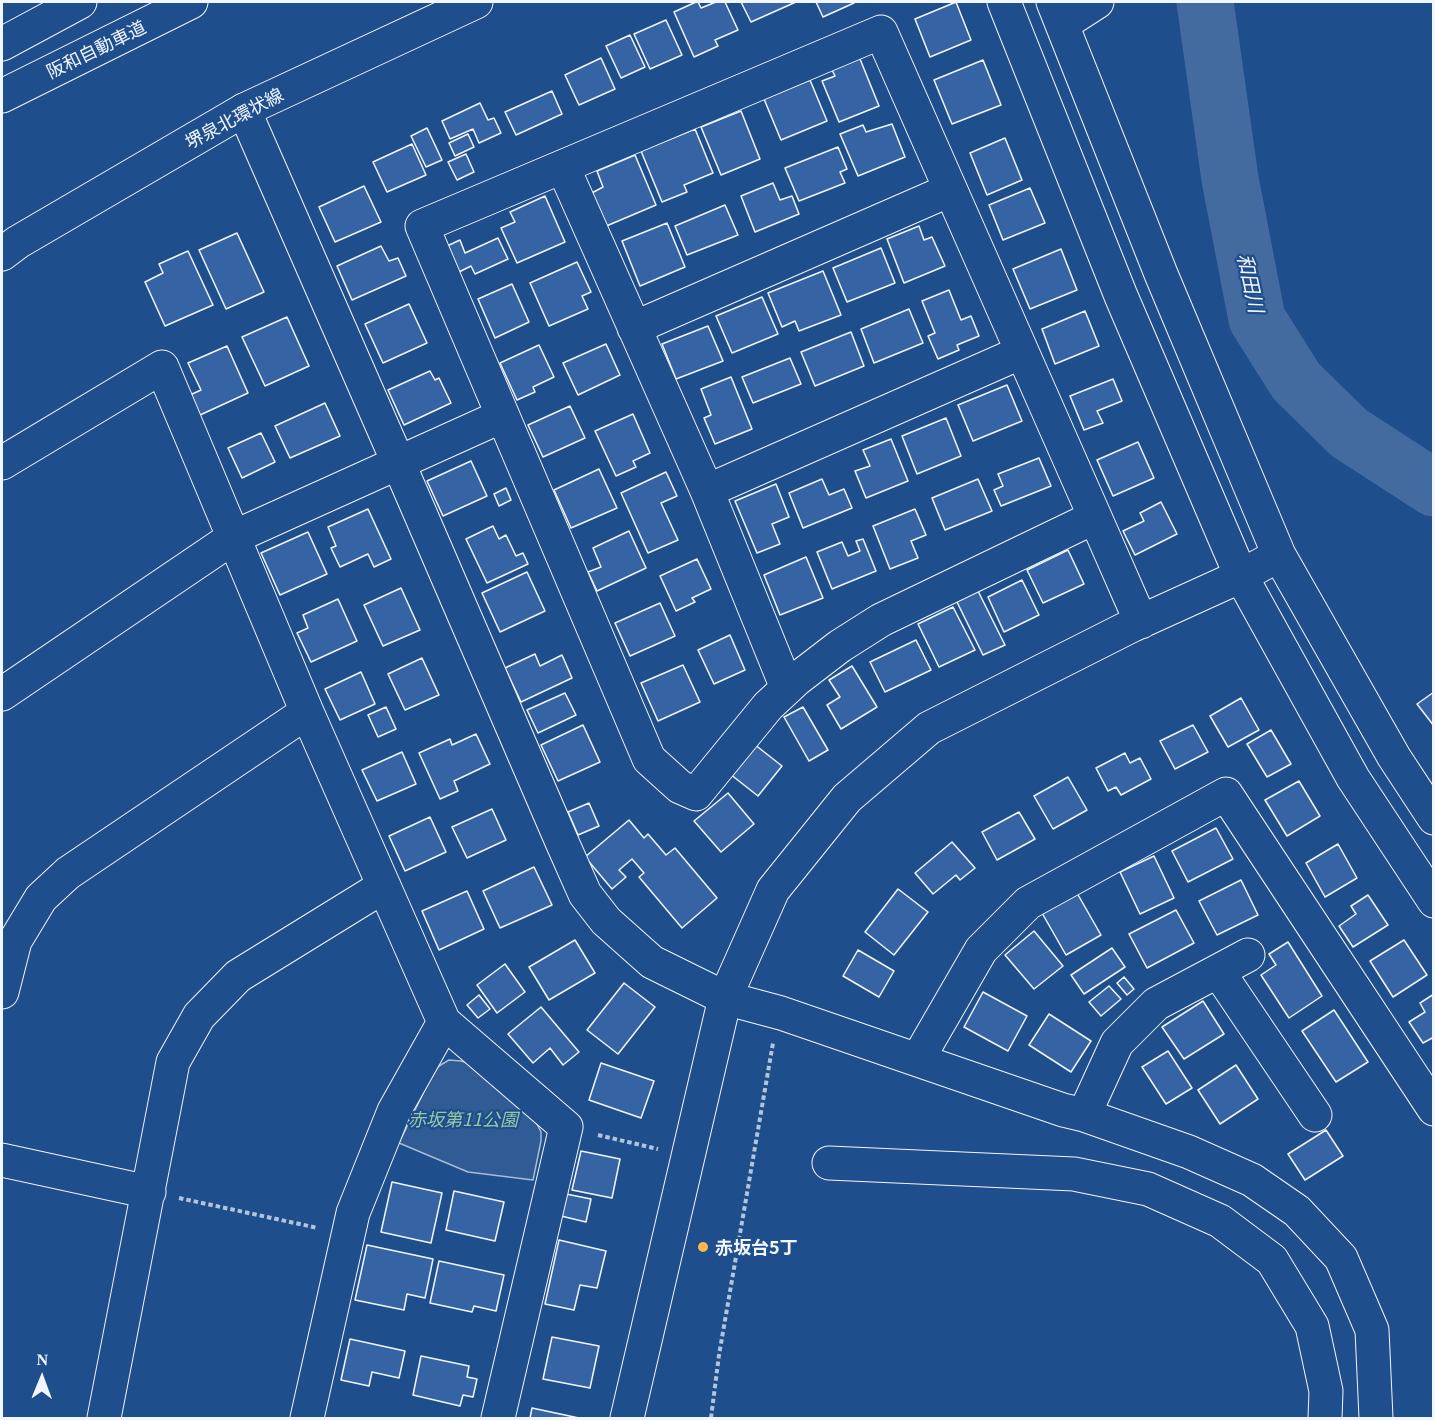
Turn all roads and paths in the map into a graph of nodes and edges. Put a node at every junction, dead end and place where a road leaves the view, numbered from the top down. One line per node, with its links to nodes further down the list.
1 (80, 2): 7 (main road)
2 (191, 2): 8 (main road, 阪和自動車道)
3 (476, 2): 9 (main road, 堺泉北環状線)
4 (1004, 2): 22 (main road)
5 (1097, 2): 6 (main road)
6 (1058, 13): 21 (main road)
7 (2, 44)
8 (2, 96)
9 (244, 110): 12 (main road, 堺泉北環状線); 16 (main road)
10 (563, 167): 11 (main road); 13 (main road); 15 (main road)
11 (950, 190): 13 (main road); 14 (main road)
12 (2, 254)
13 (634, 327): 18 (main road)
14 (1022, 352): 18 (main road); 19 (main road)
15 (502, 416): 16 (main road); 24 (main road)
16 (398, 462): 20 (main road); 33 (main road)
17 (2, 463): 20 (main road)
18 (707, 491): 24 (main road)
19 (1095, 517): 23 (main road); 24 (main road)
20 (234, 537): 25 (main road); 26 (main road)
21 (1279, 555): 22 (main road); 27 (main road)
22 (1240, 576): 23 (main road); 29 (main road)
23 (1140, 622): 33 (main road)
24 (787, 688)
25 (2, 694)
26 (307, 712): 28 (main road); 32 (main road)
27 (1434, 818)
28 (384, 886): 35 (main road); 44 (main road)
29 (1434, 901)
30 (1248, 955): 31 (main road)
31 (1218, 971): 38 (main road); 39 (main road)
32 (2, 992)
33 (725, 998): 34 (main road); 41 (main road)
34 (781, 1013): 36 (main road); 50 (path)
35 (444, 1022): 40 (main road); 45 (main road)
36 (918, 1059): 37 (main road); 38 (main road)
37 (1434, 1109)
38 (1084, 1115): 52 (main road)
39 (1315, 1115)
40 (566, 1127): 41 (path); 48 (main road)
41 (688, 1156): 49 (main road)
42 (2, 1160): 44 (main road)
43 (829, 1163): 51 (main road)
44 (149, 1192): 45 (path); 46 (main road)
45 (348, 1234): 47 (main road)
46 (104, 1419)
47 (307, 1419)
48 (498, 1419)
49 (627, 1419)
50 (711, 1419)
51 (1325, 1419)
52 (1376, 1419)

